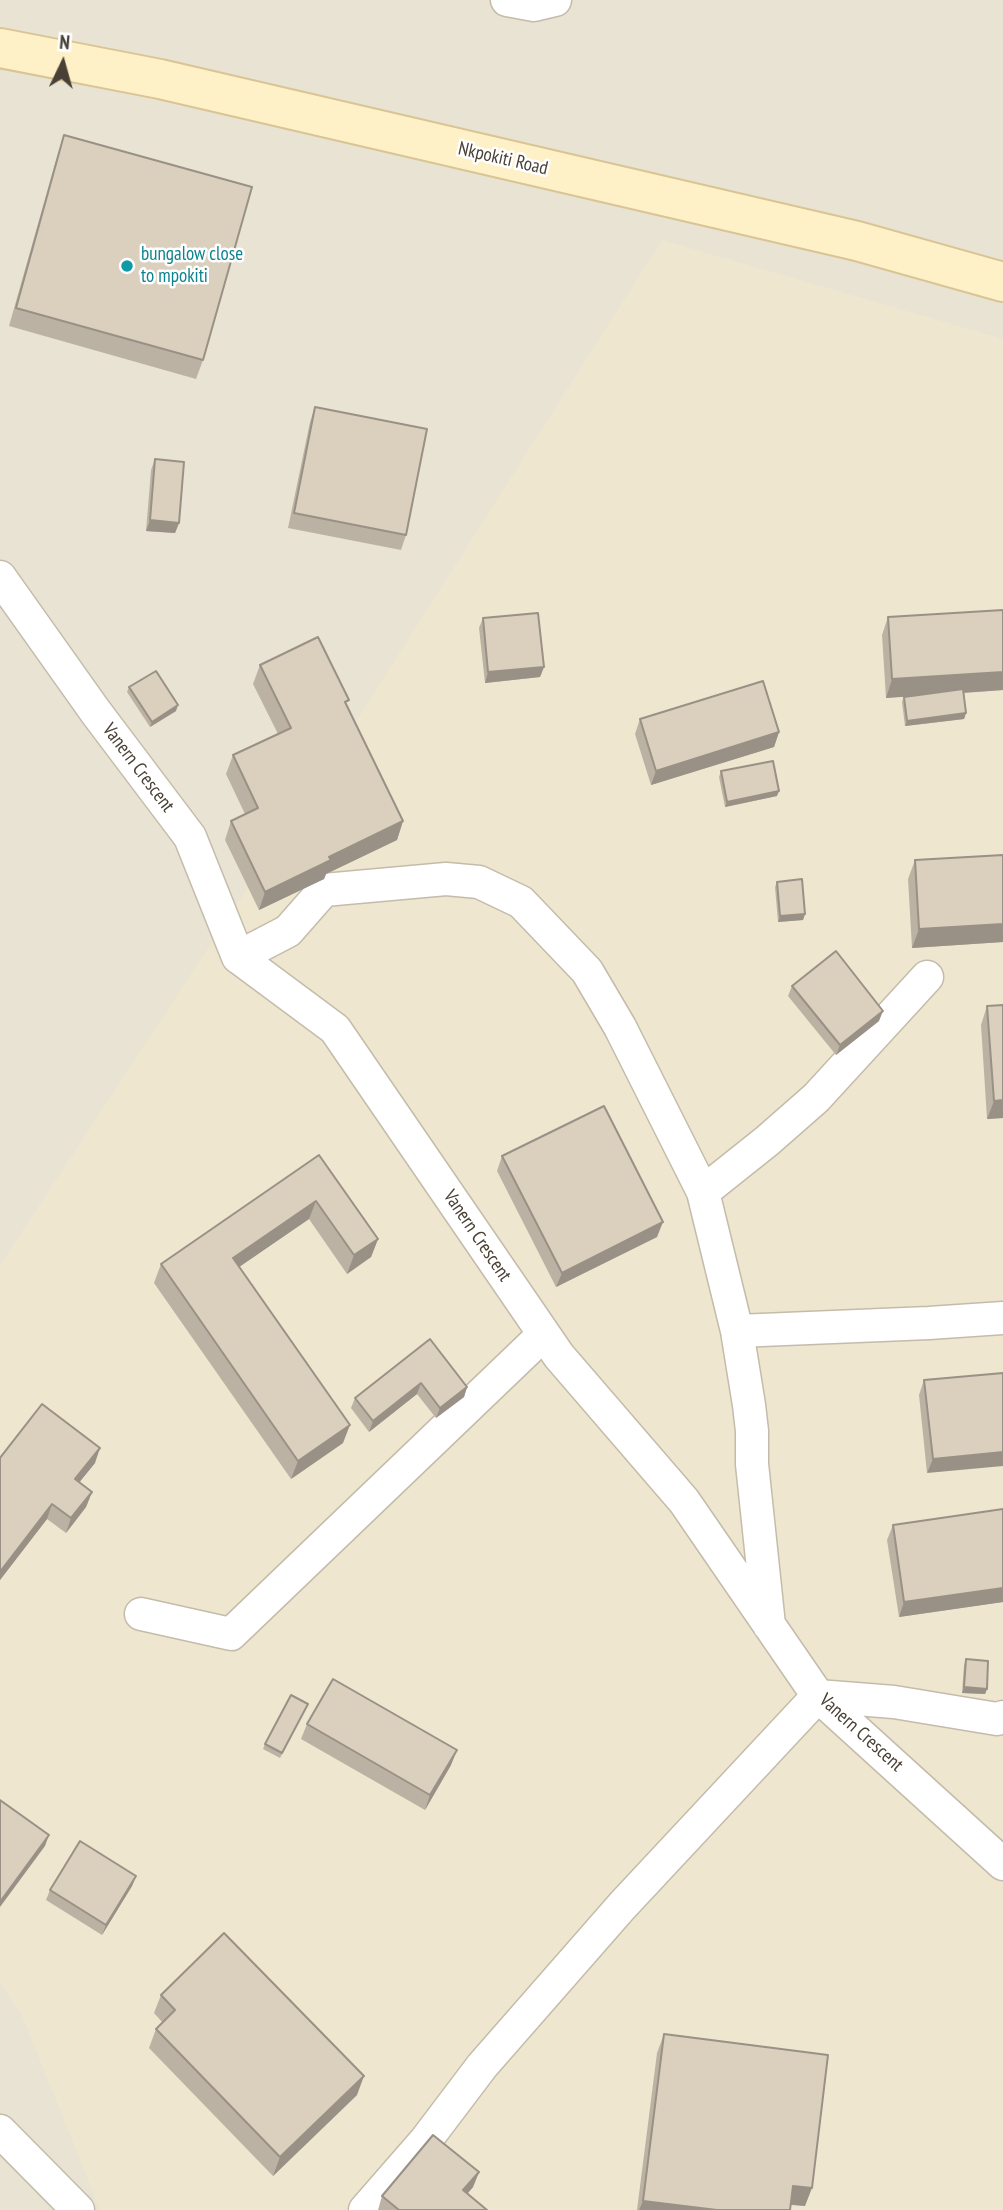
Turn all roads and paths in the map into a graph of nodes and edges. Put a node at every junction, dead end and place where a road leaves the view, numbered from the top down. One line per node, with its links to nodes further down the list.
1 (507, 0): 2 (street)
2 (555, 0)
3 (0, 48): 4 (main road, Nkpokiti Road)
4 (1003, 282)
5 (0, 577): 6 (street, Vanern Crescent)
6 (238, 957): 8 (street); 11 (street, Vanern Crescent)
7 (927, 977): 8 (street)
8 (703, 1192): 10 (street)
9 (1003, 1318): 10 (street)
10 (737, 1331): 13 (street)
11 (544, 1334): 12 (street); 13 (street, Vanern Crescent)
12 (141, 1614)
13 (769, 1626): 14 (street, Vanern Crescent)
14 (818, 1696): 15 (street); 16 (street, Vanern Crescent); 19 (street)
15 (1003, 1717)
16 (1003, 1864)
17 (0, 2131): 18 (street)
18 (78, 2210)
19 (365, 2210)

